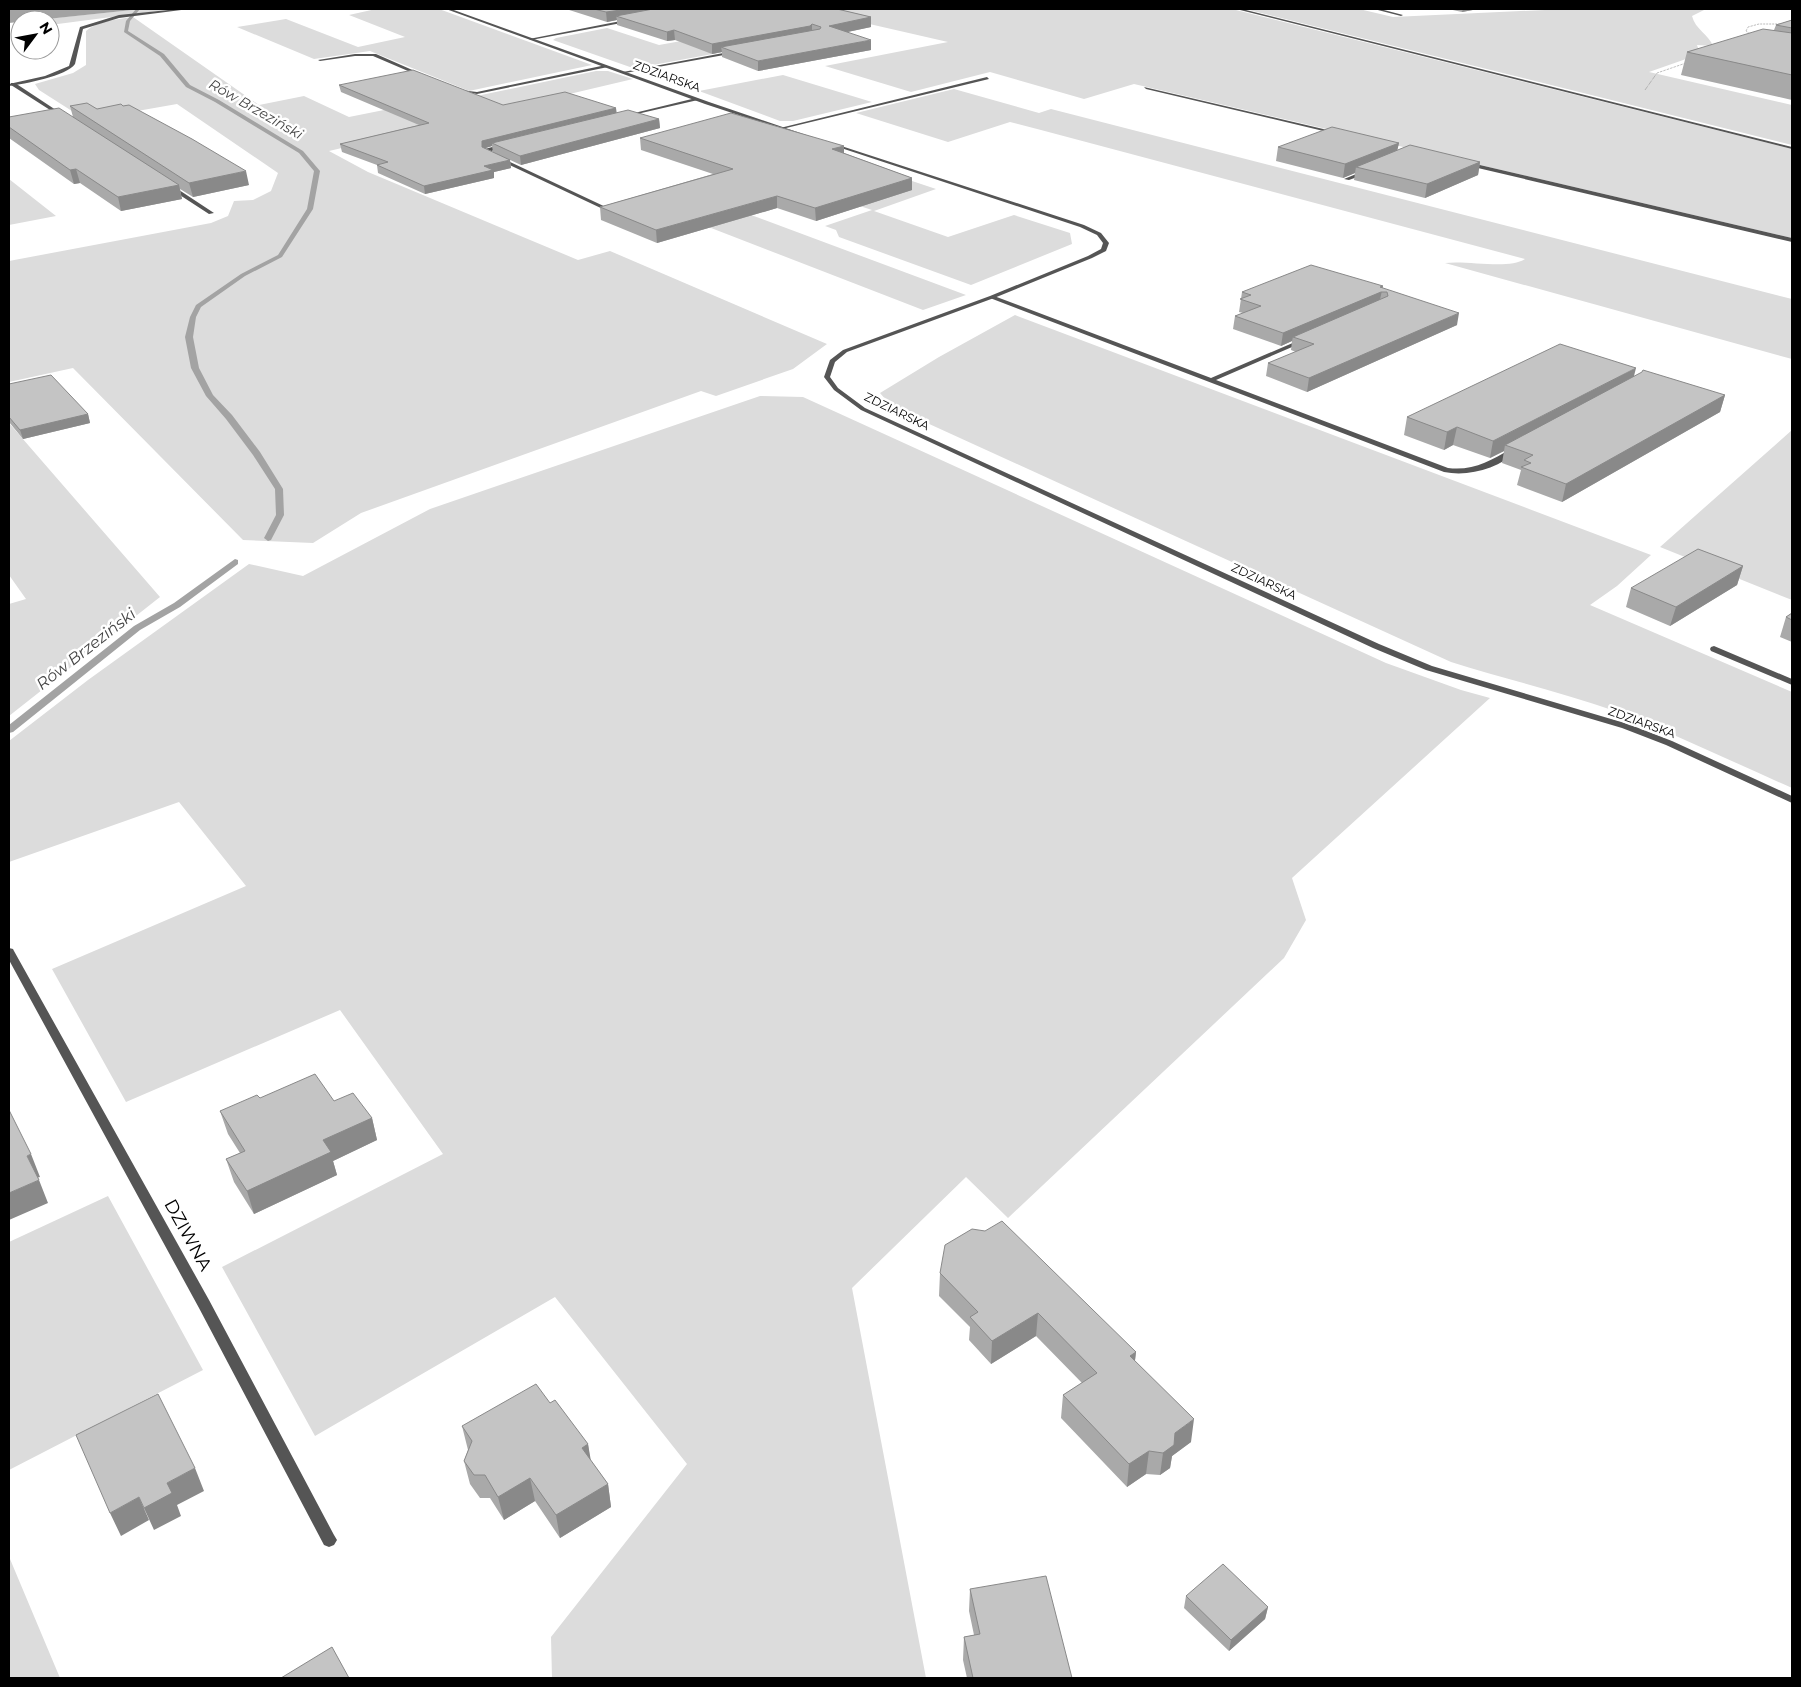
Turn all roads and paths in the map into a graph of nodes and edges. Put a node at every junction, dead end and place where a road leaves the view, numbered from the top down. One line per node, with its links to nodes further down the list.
1 (187, 9): 17 (street)
2 (448, 9): 9 (street, ZDZIARSKA)
3 (1238, 9): 29 (street)
4 (1376, 9): 5 (street)
5 (1401, 15)
6 (640, 18): 9 (street)
7 (1784, 24): 8 (path)
8 (1755, 36)
9 (531, 39): 13 (street, ZDZIARSKA)
10 (741, 51): 14 (street)
11 (320, 60): 15 (street)
12 (1691, 61): 20 (path)
13 (606, 66): 14 (street, ZDZIARSKA); 18 (street)
14 (625, 72): 21 (street, ZDZIARSKA)
15 (426, 77)
16 (987, 78): 24 (street)
17 (11, 84): 23 (street)
18 (453, 88)
19 (1146, 88): 25 (street)
20 (1640, 92)
21 (696, 98): 22 (street); 24 (street, ZDZIARSKA)
22 (620, 117)
23 (71, 122)
24 (782, 128): 26 (street, ZDZIARSKA)
25 (1339, 134)
26 (818, 139)
27 (827, 142): 37 (street, ZDZIARSKA)
28 (516, 143): 34 (street)
29 (1792, 148)
30 (1464, 163): 36 (street)
31 (1373, 169): 32 (street)
32 (1348, 179)
33 (162, 181): 35 (street)
34 (607, 209)
35 (211, 213)
36 (1792, 240)
37 (992, 297): 39 (street); 43 (street, ZDZIARSKA)
38 (1310, 338): 39 (street)
39 (1211, 380): 40 (street)
40 (1522, 446)
41 (1714, 649): 42 (street)
42 (1792, 682)
43 (1792, 800)
44 (9, 951): 45 (street, DZIWNA)
45 (329, 1540)

